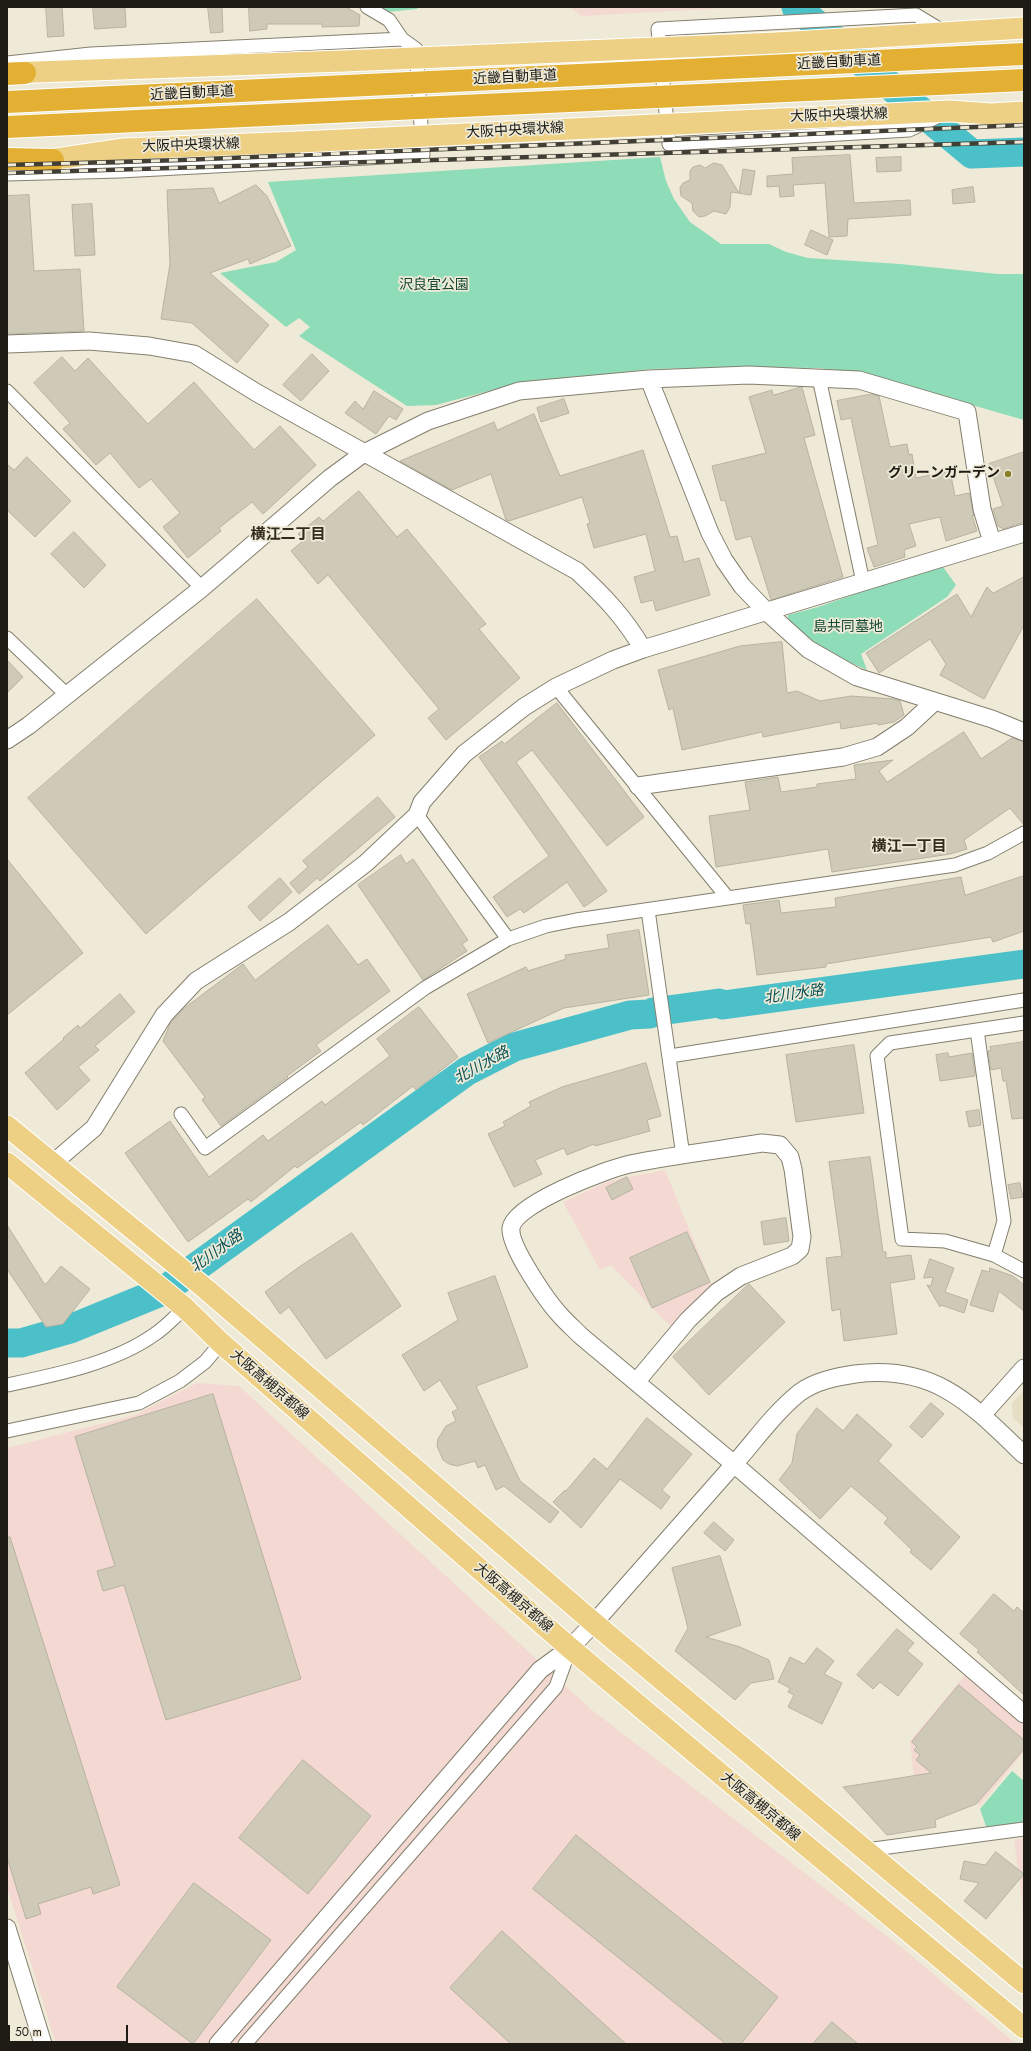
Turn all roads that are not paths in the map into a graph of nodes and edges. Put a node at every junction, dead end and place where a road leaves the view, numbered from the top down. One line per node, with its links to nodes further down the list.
1 (367, 7): 4 (street)
2 (1024, 28): 3 (main road)
3 (946, 33): 6 (main road, bridge); 9 (street)
4 (402, 39): 6 (street); 15 (street)
5 (1024, 54): 8 (highway, 近畿自動車道, bridge)
6 (11, 71)
7 (1024, 80): 11 (highway, 近畿自動車道, bridge)
8 (7, 102)
9 (950, 111): 10 (main road, 大阪中央環状線); 13 (main road, 大阪中央環状線, bridge)
10 (1024, 113)
11 (7, 127)
12 (7, 159): 13 (highway)
13 (53, 160): 14 (main road, 大阪中央環状線)
14 (7, 166)
15 (7, 174)
16 (7, 344): 20 (street)
17 (819, 378): 18 (street); 22 (street); 23 (street)
18 (648, 379): 20 (street); 25 (street)
19 (7, 391): 24 (street)
20 (364, 453): 24 (street); 27 (street)
21 (1024, 533): 22 (street)
22 (992, 542): 23 (street)
23 (863, 582): 25 (street)
24 (202, 588): 29 (street)
25 (767, 612): 27 (street); 30 (street)
26 (7, 638): 29 (street)
27 (643, 649): 28 (street)
28 (556, 687): 33 (street); 34 (street)
29 (68, 695): 32 (street)
30 (934, 702): 31 (street); 33 (street)
31 (1024, 732)
32 (7, 740)
33 (638, 786): 36 (street)
34 (417, 815): 38 (street); 47 (street)
35 (1024, 833): 36 (street)
36 (726, 897): 37 (street)
37 (648, 910): 38 (street); 42 (street)
38 (508, 939): 43 (street)
39 (1024, 1000): 42 (street)
40 (1024, 1023): 41 (street)
41 (977, 1030): 48 (street); 48 (street)
42 (670, 1056): 45 (street)
43 (181, 1114)
44 (7, 1126): 47 (main road)
45 (683, 1156): 53 (street); 53 (street)
46 (7, 1163): 50 (main road, 大阪高槻京都線)
47 (52, 1164): 59 (main road)
48 (994, 1254): 49 (street)
49 (1024, 1271)
50 (182, 1305): 51 (main road, 大阪高槻京都線); 54 (street)
51 (221, 1343): 56 (street); 60 (main road, 大阪高槻京都線)
52 (1024, 1368): 55 (street)
53 (637, 1381): 58 (street)
54 (7, 1385)
55 (982, 1415): 57 (street); 58 (street)
56 (7, 1431)
57 (1024, 1455)
58 (734, 1464): 59 (street); 61 (street)
59 (594, 1623): 60 (street); 63 (main road)
60 (570, 1648): 66 (main road, 大阪高槻京都線); 68 (street); 69 (street)
61 (1024, 1714)
62 (1024, 1829): 63 (street)
63 (866, 1850): 65 (main road)
64 (7, 1928): 67 (street)
65 (1024, 1984)
66 (1024, 2028)
67 (43, 2044)
68 (218, 2044)
69 (245, 2044)

